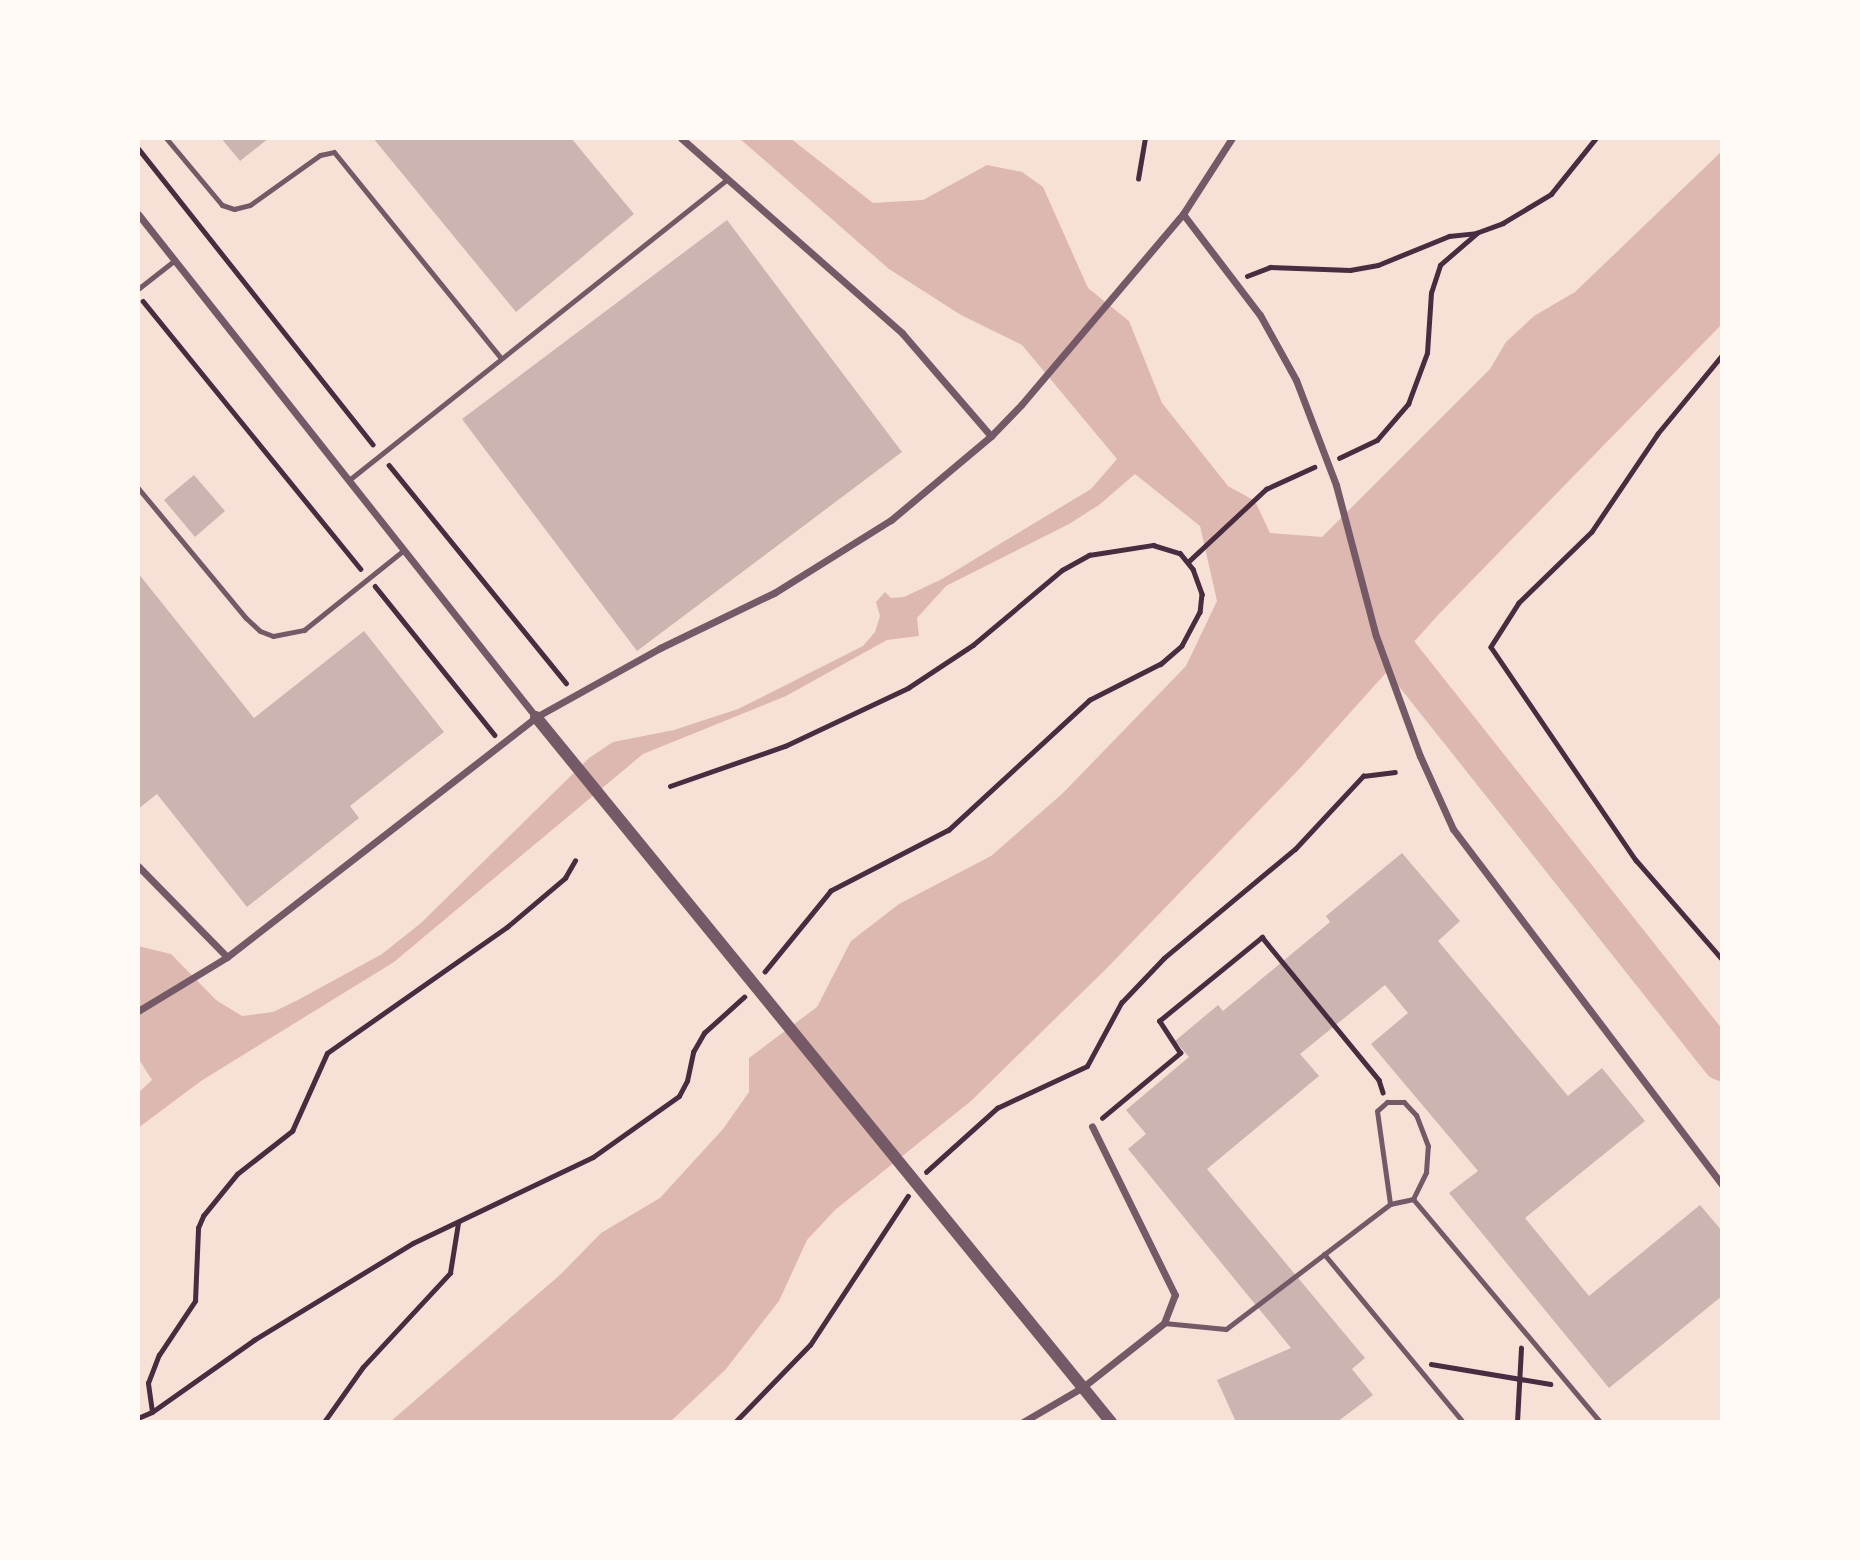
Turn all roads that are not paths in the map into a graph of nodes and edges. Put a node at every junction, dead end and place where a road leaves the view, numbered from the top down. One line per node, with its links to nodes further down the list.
1 (166, 138): 9 (lane)
2 (681, 138): 4 (street)
3 (1232, 138): 6 (street)
4 (728, 179): 9 (lane); 10 (street)
5 (138, 214): 7 (street)
6 (1183, 214): 10 (street); 19 (street)
7 (175, 260): 8 (lane); 11 (street)
8 (138, 289)
9 (501, 358): 11 (lane)
10 (991, 436): 14 (street)
11 (349, 480): 13 (street)
12 (138, 488): 13 (lane)
13 (404, 550): 14 (street)
14 (536, 717): 16 (street); 24 (street)
15 (138, 866): 16 (street)
16 (227, 957): 17 (street)
17 (138, 1011)
18 (1092, 1126): 23 (street)
19 (1722, 1185)
20 (1413, 1199): 21 (lane); 21 (lane); 28 (lane)
21 (1390, 1204): 22 (lane)
22 (1324, 1254): 23 (lane); 27 (lane)
23 (1164, 1323): 24 (street)
24 (1083, 1387): 25 (street); 26 (street)
25 (1023, 1422)
26 (1111, 1422)
27 (1463, 1422)
28 (1600, 1422)

